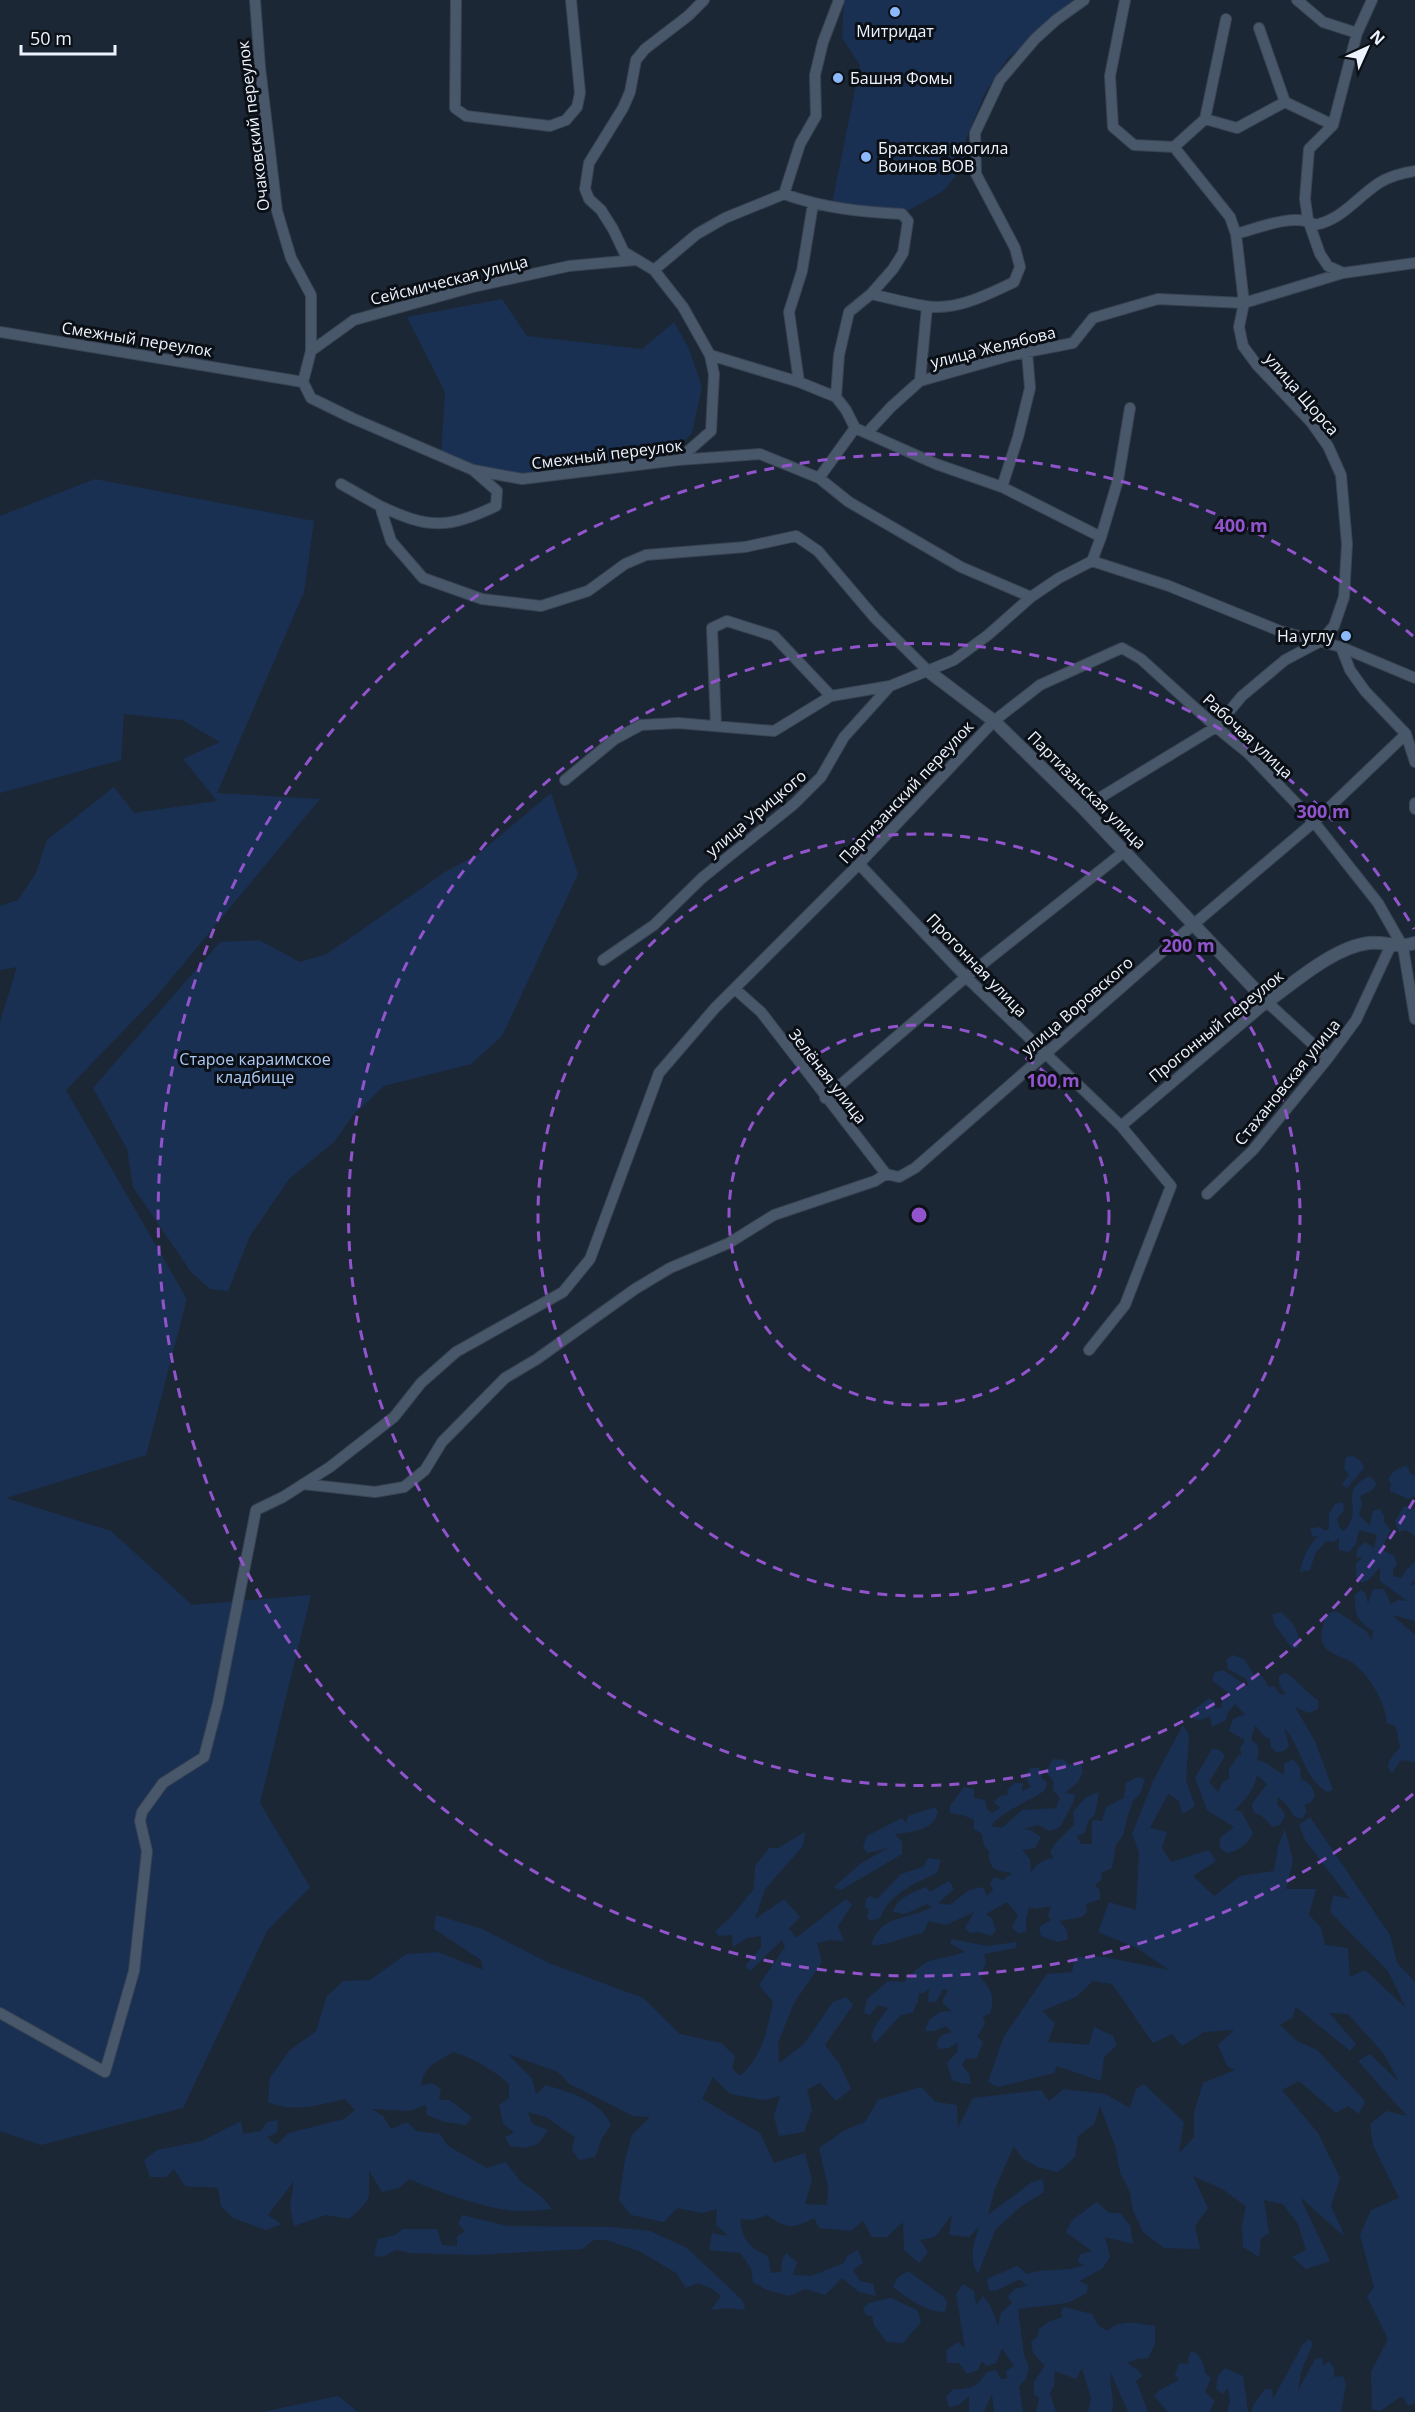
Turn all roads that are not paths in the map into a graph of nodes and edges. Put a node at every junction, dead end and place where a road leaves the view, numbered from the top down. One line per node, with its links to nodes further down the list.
1 (255, 0): 30 (street, Очаковский переулок)
2 (456, 0): 3 (street)
3 (571, 0)
4 (704, 0): 22 (street)
5 (839, 0): 18 (street)
6 (1084, 0): 28 (street)
7 (1125, 0): 16 (street)
8 (1297, 0): 12 (street)
9 (1372, 0): 12 (street)
10 (1226, 19): 14 (street)
11 (1259, 28): 13 (street)
12 (1357, 33): 15 (street)
13 (1285, 102): 14 (street); 15 (street)
14 (1205, 120): 16 (street)
15 (1333, 126): 20 (street)
16 (1174, 147): 21 (street)
17 (1415, 171): 20 (street)
18 (784, 194): 19 (street); 24 (street)
19 (813, 204): 26 (street); 35 (street)
20 (1308, 220): 21 (street); 25 (street)
21 (1236, 234): 27 (street, улица Щорса)
22 (635, 260): 24 (street); 30 (street, Сейсмическая улица)
23 (1415, 263): 25 (street, улица Желябова)
24 (654, 270): 32 (street)
25 (1343, 273): 27 (street, улица Желябова)
26 (871, 294): 28 (street); 36 (street)
27 (1244, 303): 31 (street, улица Желябова); 49 (street, улица Щорса)
28 (927, 307): 33 (street)
29 (0, 332): 34 (street, Смежный переулок)
30 (311, 351): 34 (street)
31 (1027, 352): 33 (street, улица Желябова); 44 (street)
32 (710, 356): 35 (street); 40 (street)
33 (920, 381): 39 (street, улица Желябова)
34 (303, 382): 41 (street, Смежный переулок)
35 (799, 382): 36 (street)
36 (836, 397): 38 (street)
37 (1130, 408): 46 (street)
38 (855, 428): 39 (street); 42 (street)
39 (867, 433): 44 (street)
40 (678, 460): 41 (street, Смежный переулок); 42 (street, Смежный переулок)
41 (473, 470): 45 (street)
42 (819, 478): 48 (street, Смежный переулок)
43 (341, 483): 45 (street)
44 (1002, 486): 46 (street)
45 (380, 506): 52 (street, Партизанская улица)
46 (1101, 537): 47 (street)
47 (1092, 561): 48 (street, улица Урицкого); 49 (street)
48 (1031, 597): 52 (street, улица Урицкого)
49 (1322, 641): 50 (street); 58 (street)
50 (1341, 647): 53 (street); 59 (street)
51 (1122, 648): 56 (street, Партизанский переулок); 58 (street, Рабочая улица)
52 (928, 670): 54 (street, улица Урицкого); 56 (street, Партизанская улица)
53 (1415, 678)
54 (890, 686): 55 (street); 70 (street, улица Урицкого)
55 (831, 696): 57 (street); 57 (street)
56 (994, 721): 63 (street, Партизанская улица); 67 (street, Партизанский переулок)
57 (716, 726): 61 (street)
58 (1216, 727): 63 (street); 65 (street, Рабочая улица)
59 (1406, 734): 60 (street); 65 (street, улица Воровского)
60 (1415, 762)
61 (565, 780)
62 (1415, 803): 64 (street)
63 (1083, 808): 66 (street, Партизанская улица)
64 (1415, 809)
65 (1314, 822): 68 (street, улица Воровского); 69 (street, Рабочая улица)
66 (1125, 851): 68 (street, Партизанская улица); 71 (street)
67 (859, 864): 71 (street, Прогонная улица); 72 (street, Партизанский переулок)
68 (1194, 924): 73 (street, Партизанская улица); 75 (street, улица Воровского)
69 (1403, 945): 73 (street, Прогонный переулок); 74 (street); 76 (street, Стахановская улица)
70 (603, 960)
71 (966, 977): 75 (street, Прогонная улица); 77 (street)
72 (735, 989): 77 (street, Зелёная улица); 82 (street, Партизанский переулок)
73 (1267, 1002): 76 (street, Партизанская улица); 78 (street, Прогонный переулок)
74 (1415, 1019)
75 (1044, 1054): 78 (street, Прогонная улица); 79 (street, улица Воровского)
76 (1328, 1058): 80 (street, Стахановская улица)
77 (825, 1098): 79 (street, Зелёная улица)
78 (1121, 1126): 81 (street, Прогонная улица)
79 (886, 1174): 82 (street)
80 (1207, 1194)
81 (1089, 1350)
82 (303, 1484): 83 (street, Партизанский переулок)
83 (0, 2013)

